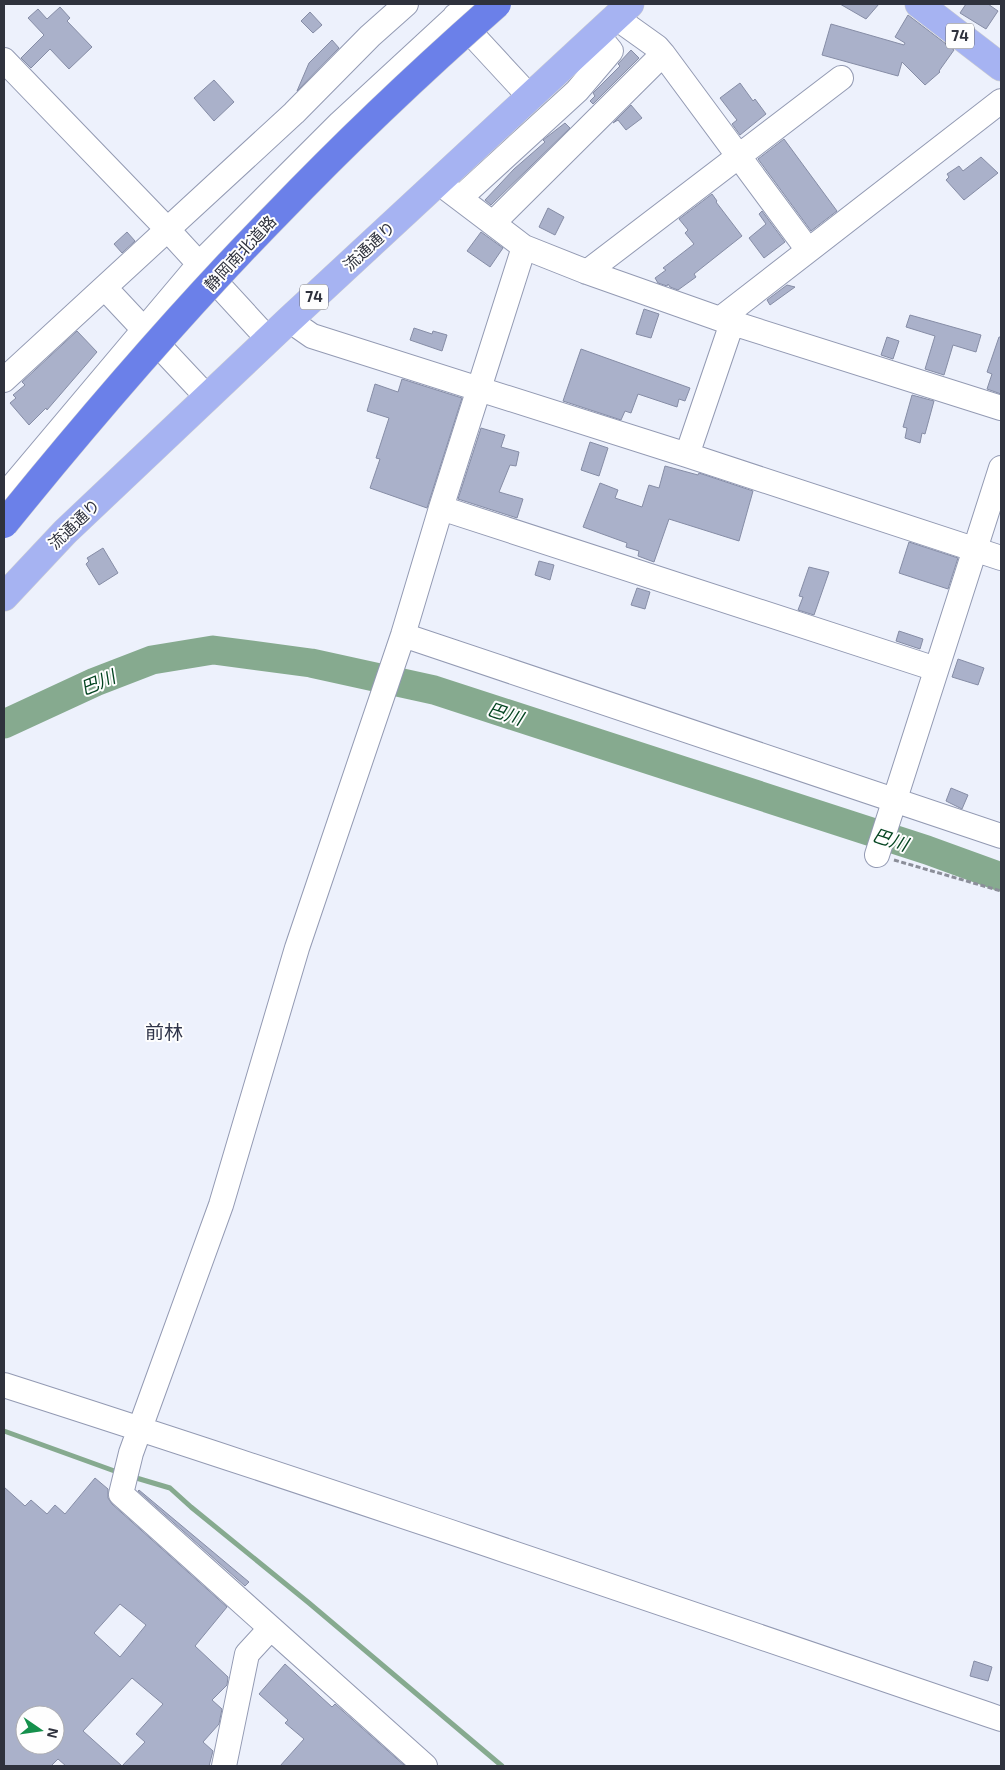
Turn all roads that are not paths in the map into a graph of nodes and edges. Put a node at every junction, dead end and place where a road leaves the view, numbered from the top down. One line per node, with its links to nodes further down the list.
1 (406, 4): 17 (street)
2 (484, 4): 35 (highway, 静岡南北道路)
3 (498, 4): 36 (highway, 静岡南北道路, bridge)
4 (919, 4): 9 (main road, 74)
5 (456, 8): 11 (street); 20 (street)
6 (614, 18): 7 (street); 11 (main road, 流通通り / 74); 15 (street)
7 (663, 54): 13 (street); 16 (street)
8 (4, 60): 17 (street)
9 (1001, 67)
10 (841, 78): 13 (street)
11 (530, 96): 14 (main road, 流通通り / 74)
12 (1001, 101): 19 (street)
13 (739, 156): 19 (street); 21 (street)
14 (438, 182): 15 (street); 23 (main road, 流通通り / 74)
15 (460, 198): 16 (street)
16 (493, 223): 18 (street)
17 (168, 230): 20 (street); 22 (street)
18 (524, 247): 21 (street); 28 (street)
19 (808, 250): 24 (street)
20 (200, 263): 25 (street); 26 (street)
21 (587, 272): 24 (street)
22 (105, 288): 25 (street); 27 (street)
23 (289, 320): 26 (main road, 流通通り / 74); 28 (street)
24 (726, 321): 30 (street); 31 (street)
25 (144, 328): 29 (street); 33 (street)
26 (269, 340): 29 (main road, 流通通り / 74)
27 (4, 380)
28 (479, 389): 31 (street); 34 (street)
29 (208, 398): 39 (main road, 流通通り / 74)
30 (1001, 408)
31 (687, 455): 37 (street)
32 (1001, 468): 37 (street)
33 (4, 496)
34 (441, 508): 40 (street); 41 (street)
35 (4, 511)
36 (4, 524)
37 (976, 550): 38 (street); 41 (street)
38 (1001, 558)
39 (4, 596)
40 (403, 635): 42 (street); 46 (street)
41 (936, 669): 42 (street)
42 (895, 799): 43 (street); 44 (street)
43 (1001, 836)
44 (877, 855)
45 (4, 1385): 46 (street)
46 (141, 1428): 47 (street); 48 (street)
47 (270, 1629): 49 (street); 50 (street)
48 (1001, 1719)
49 (224, 1766)
50 (425, 1766)

